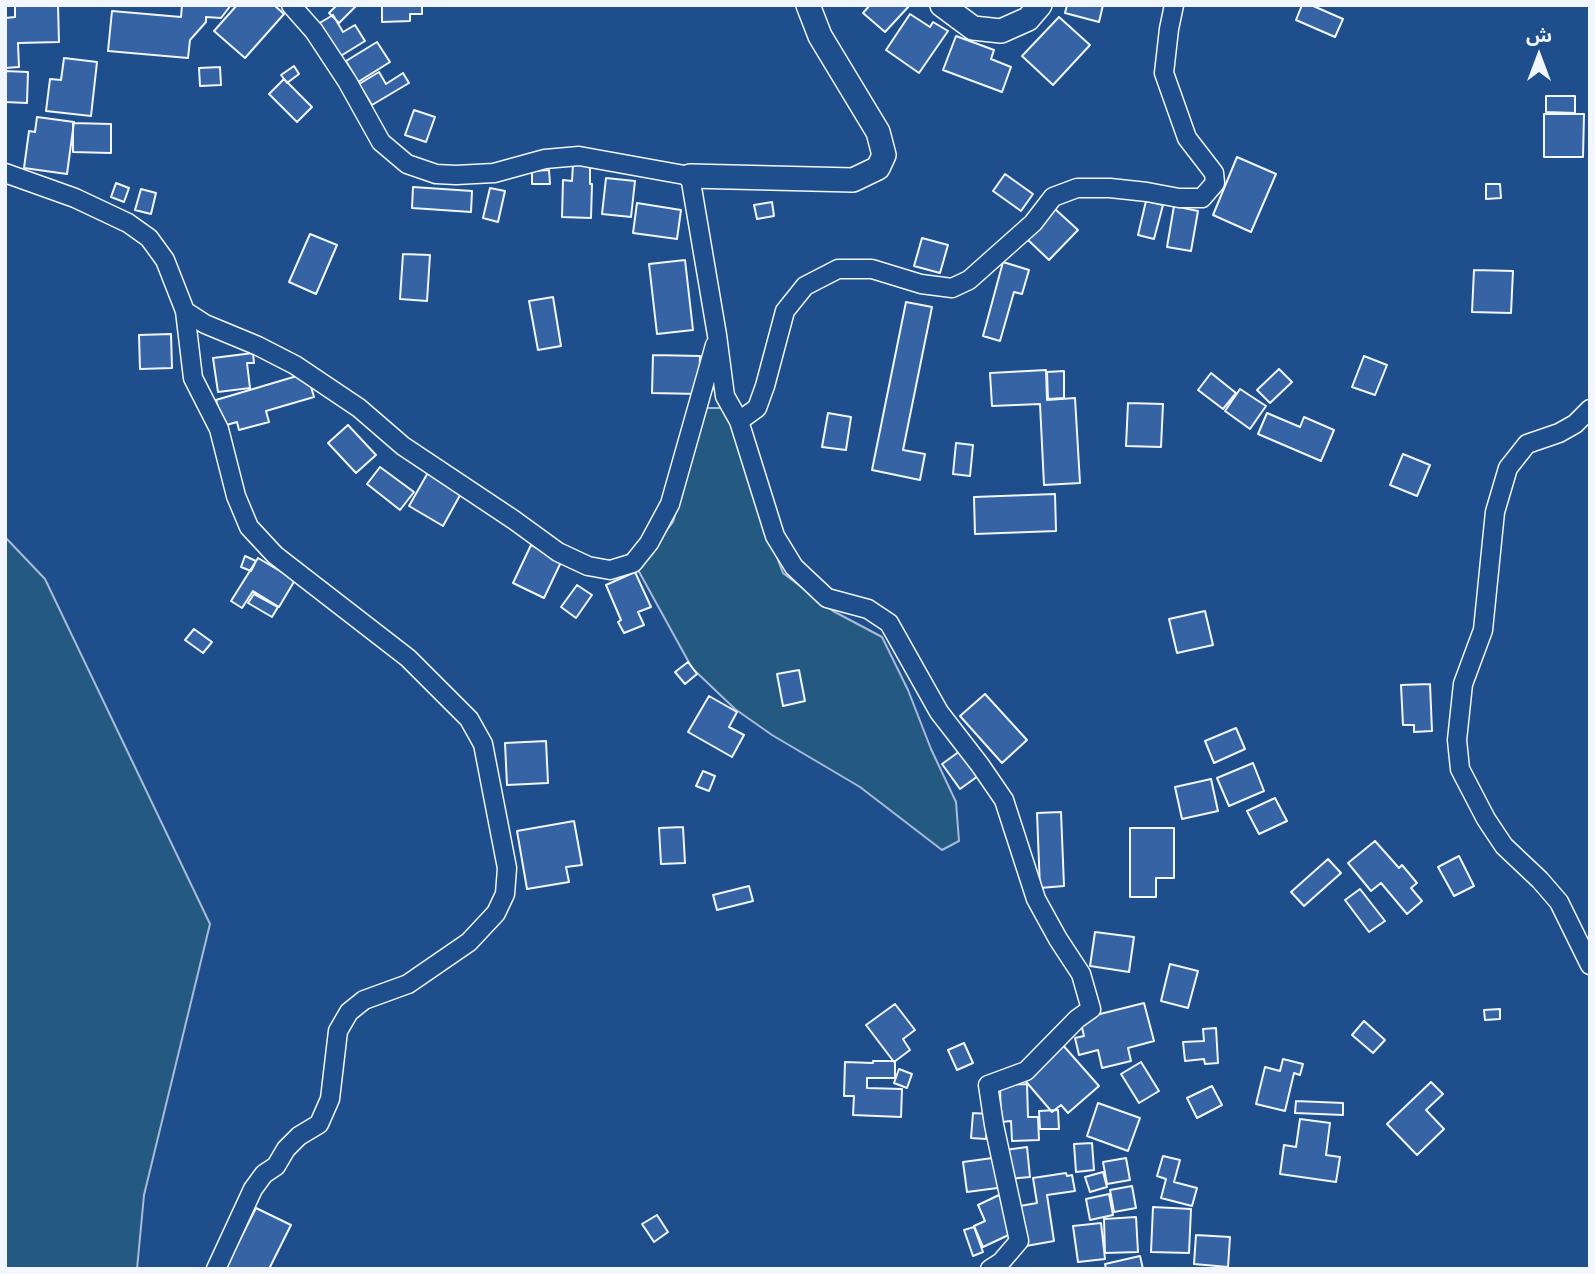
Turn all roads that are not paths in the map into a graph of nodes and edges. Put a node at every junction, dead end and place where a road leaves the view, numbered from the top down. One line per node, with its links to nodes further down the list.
1 (291, 5): 7 (street)
2 (808, 5): 7 (street)
3 (942, 5): 4 (street)
4 (1040, 5)
5 (1174, 5): 11 (street)
6 (5, 173): 8 (street)
7 (690, 176): 9 (street)
8 (185, 311): 9 (street); 13 (street)
9 (717, 335): 11 (street)
10 (1590, 409): 12 (street)
11 (739, 421): 14 (street)
12 (1590, 965)
13 (216, 1269)
14 (990, 1269)

